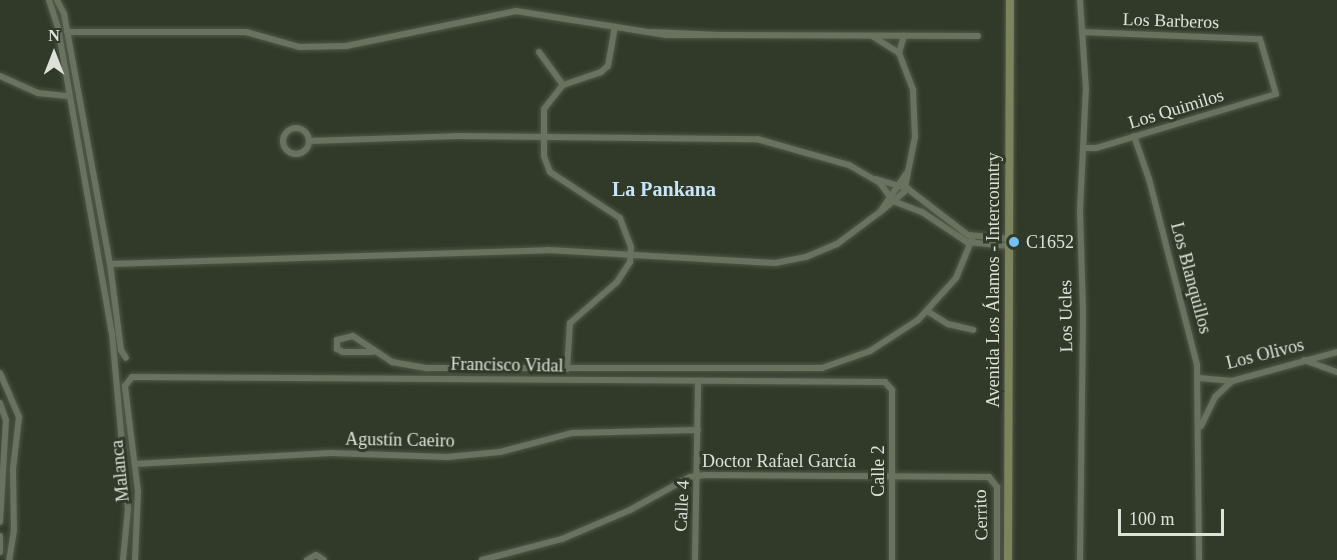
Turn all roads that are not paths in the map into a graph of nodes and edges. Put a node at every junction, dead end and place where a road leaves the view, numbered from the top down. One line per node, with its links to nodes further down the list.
1 (49, 0): 16 (street)
2 (57, 0): 6 (street)
3 (1010, 0): 27 (main road, Avenida Los Álamos - Intercountry)
4 (1080, 0): 7 (street, Los Ucles)
5 (615, 27): 6 (street); 8 (street); 14 (street)
6 (66, 32): 29 (street)
7 (1082, 32): 15 (street, Los Barberos); 20 (street, Los Ucles)
8 (871, 36): 9 (street); 12 (street)
9 (904, 36): 10 (street); 12 (street)
10 (978, 36)
11 (538, 52): 14 (street)
12 (899, 53): 22 (street)
13 (0, 76): 16 (street)
14 (563, 85): 17 (street)
15 (1276, 94): 18 (street, Los Quimilos)
16 (68, 96): 57 (street)
17 (542, 136): 19 (street); 21 (street); 28 (street)
18 (1134, 136): 20 (street, Los Quimilos); 39 (street, Los Blanquillos)
19 (309, 141): 19 (street)
20 (1083, 148): 66 (street, Los Ucles)
21 (873, 178): 22 (street); 23 (street)
22 (902, 186): 23 (street); 24 (street); 26 (street)
23 (889, 195): 24 (street); 25 (street)
24 (895, 202): 25 (street); 26 (street)
25 (880, 212): 28 (street)
26 (972, 240): 27 (street); 30 (street)
27 (1010, 242): 65 (main road, Avenida Los Álamos - Intercountry)
28 (632, 254): 29 (street); 36 (street)
29 (110, 264): 34 (street)
30 (927, 311): 31 (street); 36 (street)
31 (973, 330)
32 (372, 352): 32 (street); 36 (street)
33 (1337, 352): 35 (street, Los Olivos)
34 (126, 358)
35 (1302, 359): 37 (street); 41 (street, Los Olivos)
36 (567, 369)
37 (1337, 372)
38 (0, 373): 44 (street)
39 (1199, 378): 41 (street, Los Olivos); 48 (street, Los Blanquillos)
40 (126, 380): 42 (street, Francisco Vidal); 49 (street, Malanca)
41 (1232, 381): 48 (street, Los Blanquillos)
42 (698, 382): 43 (street, Francisco Vidal); 47 (street, Calle 4)
43 (889, 384): 51 (street, Calle 2)
44 (8, 393): 45 (street); 56 (street)
45 (0, 398)
46 (0, 403): 53 (street)
47 (698, 430): 49 (street, Agustín Caeiro); 50 (street, Calle 4)
48 (1199, 431): 67 (street, Los Blanquillos)
49 (135, 464): 58 (street, Malanca)
50 (699, 475): 51 (street, Doctor Rafael García); 61 (street, Doctor Rafael García); 62 (street, Calle 4)
51 (893, 476): 52 (street, Doctor Rafael García); 63 (street, Calle 2)
52 (985, 476): 64 (street, Cerrito)
53 (0, 522)
54 (0, 536): 55 (street)
55 (0, 552)
56 (9, 560)
57 (123, 560)
58 (135, 560)
59 (307, 560): 60 (street)
60 (324, 560)
61 (482, 560)
62 (695, 560)
63 (892, 560)
64 (997, 560)
65 (1008, 560)
66 (1080, 560)
67 (1199, 560)

